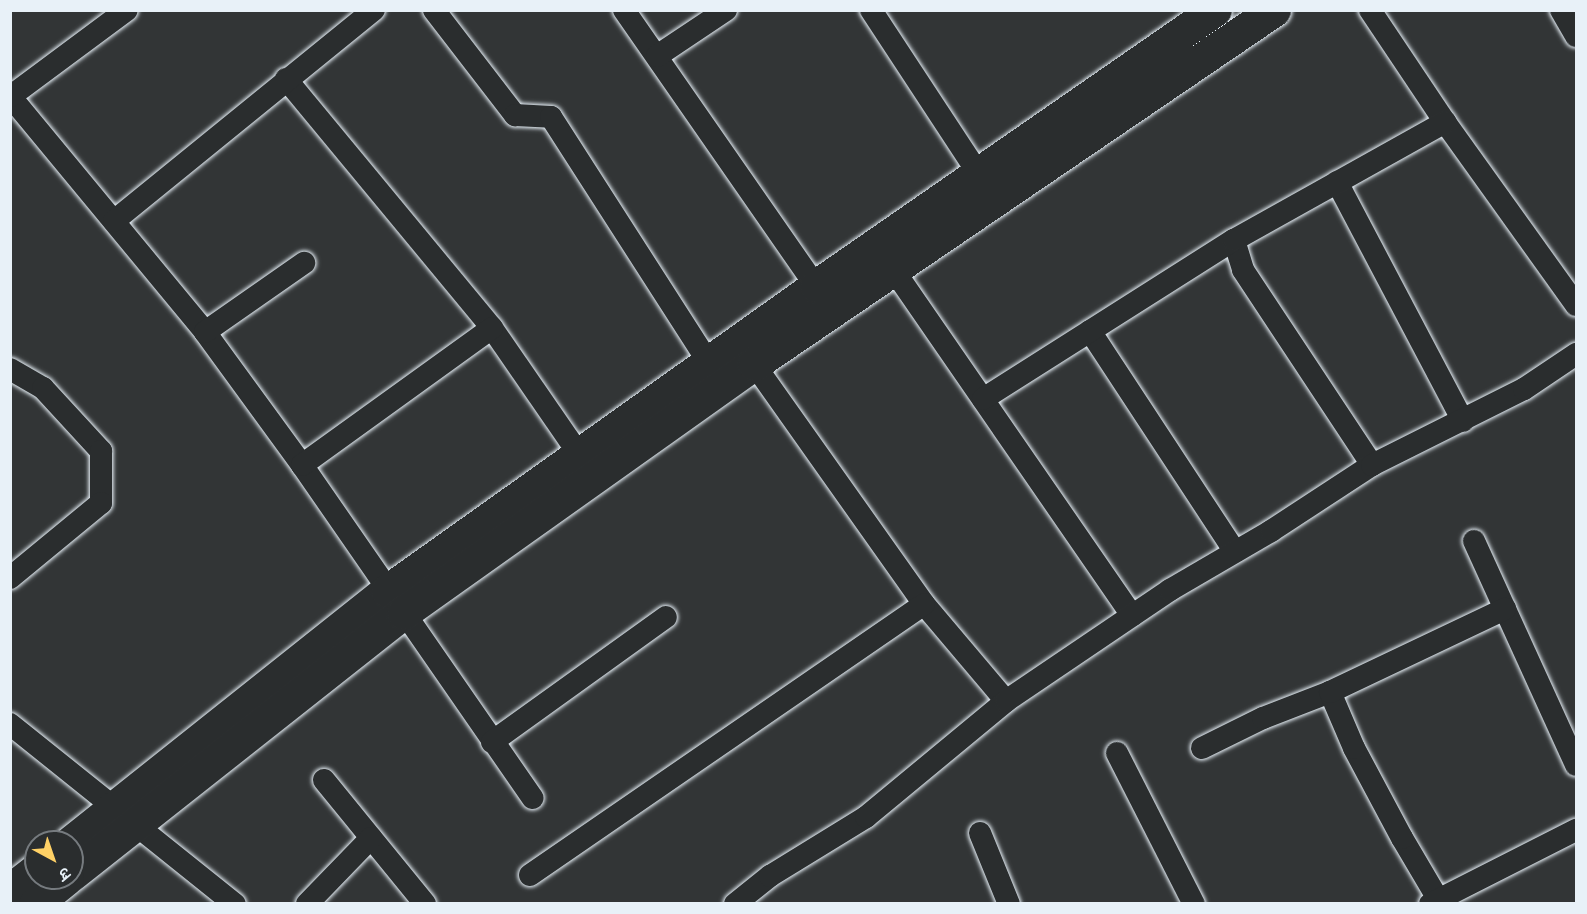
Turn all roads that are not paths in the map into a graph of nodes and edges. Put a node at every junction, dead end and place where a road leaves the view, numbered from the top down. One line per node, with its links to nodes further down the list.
1 (128, 10): 14 (street)
2 (374, 10): 13 (street)
3 (434, 10): 28 (street)
4 (624, 10): 12 (street)
5 (726, 10): 12 (street)
6 (871, 10): 17 (street)
7 (1215, 10): 17 (street)
8 (1274, 10): 17 (street)
9 (1370, 10): 15 (street)
10 (1561, 10): 11 (street)
11 (1576, 36)
12 (657, 56): 22 (street)
13 (286, 79): 18 (street); 24 (street)
14 (11, 96): 18 (street)
15 (1445, 122): 16 (street); 23 (street)
16 (1337, 182): 19 (street); 32 (street)
17 (987, 186): 21 (street); 22 (street)
18 (114, 221): 26 (street)
19 (1234, 240): 25 (street); 35 (street)
20 (304, 263): 26 (street)
21 (893, 269): 29 (street); 31 (street)
22 (816, 286): 28 (street)
23 (1576, 305)
24 (492, 328): 33 (street); 34 (street)
25 (1090, 331): 31 (street); 37 (street)
26 (205, 332): 34 (street)
27 (1576, 354): 32 (street)
28 (708, 362): 33 (street)
29 (754, 364): 39 (street); 40 (street)
30 (10, 369): 38 (street)
31 (983, 399): 42 (street)
32 (1462, 421): 35 (street)
33 (579, 454): 39 (street)
34 (302, 465): 39 (street)
35 (1372, 465): 37 (street)
36 (1474, 541): 41 (street)
37 (1235, 552): 42 (street)
38 (10, 578)
39 (395, 602): 47 (street); 53 (street)
40 (924, 604): 45 (street); 59 (street)
41 (1505, 609): 44 (street); 50 (street)
42 (1132, 615): 45 (street)
43 (666, 617): 47 (street)
44 (1329, 692): 48 (street); 63 (street)
45 (1006, 701): 68 (street)
46 (10, 724): 53 (street)
47 (492, 742): 52 (street)
48 (1202, 748)
49 (1117, 753): 70 (street)
50 (1576, 765)
51 (324, 780): 57 (street)
52 (533, 798)
53 (124, 816): 56 (street); 58 (street); 65 (street)
54 (1576, 830): 63 (street)
55 (980, 834): 69 (street)
56 (84, 836)
57 (370, 838): 66 (street); 67 (street)
58 (84, 861)
59 (530, 875)
60 (24, 879): 61 (street)
61 (10, 890)
62 (52, 890): 64 (street)
63 (1434, 901)
64 (35, 903)
65 (235, 903)
66 (307, 903)
67 (424, 903)
68 (735, 903)
69 (1009, 903)
70 (1194, 903)

